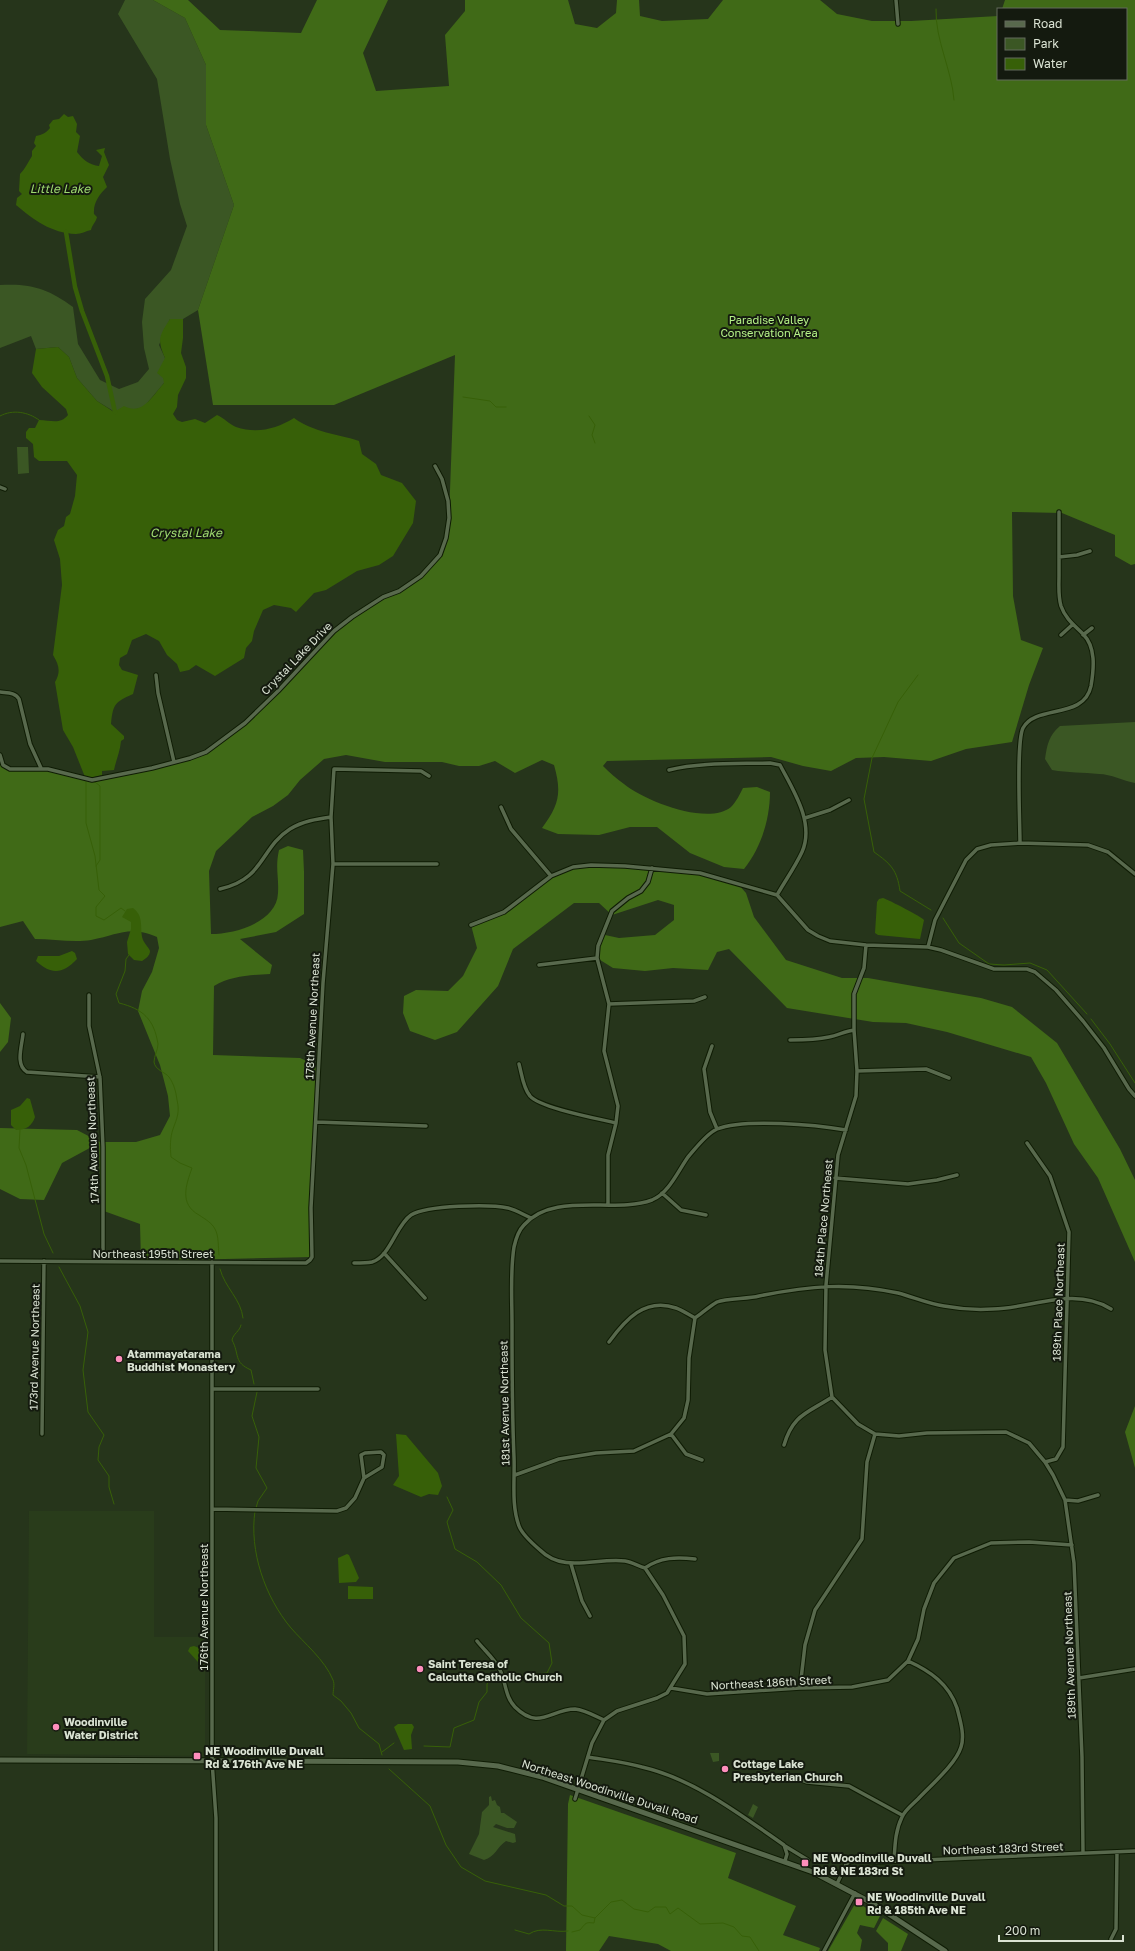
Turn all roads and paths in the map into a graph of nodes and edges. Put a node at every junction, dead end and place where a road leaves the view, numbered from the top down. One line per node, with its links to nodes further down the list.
1 (896, 0): 2 (street)
2 (898, 24)
3 (435, 466): 16 (street, Crystal Lake Drive)
4 (0, 487): 5 (street)
5 (5, 489)
6 (1059, 512): 8 (street)
7 (1090, 551): 8 (street)
8 (1059, 558): 9 (street)
9 (1072, 625): 11 (street); 12 (street)
10 (1092, 628): 12 (street)
11 (1061, 635)
12 (1083, 635): 24 (street)
13 (156, 675): 16 (street)
14 (0, 692): 17 (street)
15 (0, 755): 17 (street)
16 (174, 762): 17 (street, Crystal Lake Drive)
17 (41, 768)
18 (669, 770): 23 (street)
19 (429, 776): 22 (street, 178th Avenue Northeast)
20 (848, 800): 23 (street)
21 (501, 807): 29 (street)
22 (331, 817): 25 (street, 178th Avenue Northeast); 30 (street)
23 (805, 818): 31 (street)
24 (1020, 843): 28 (street); 34 (street)
25 (333, 864): 26 (street); 49 (street, 178th Avenue Northeast)
26 (437, 864)
27 (652, 868): 29 (street); 31 (street); 35 (street)
28 (1135, 874)
29 (551, 876): 32 (street)
30 (220, 889)
31 (777, 895): 33 (street)
32 (472, 925)
33 (866, 945): 34 (street); 40 (street, 184th Place Northeast)
34 (928, 947): 48 (street)
35 (597, 958): 36 (street); 39 (street)
36 (539, 965)
37 (89, 995): 46 (street, 174th Avenue Northeast)
38 (705, 997): 39 (street)
39 (609, 1004): 50 (street)
40 (854, 1030): 42 (street); 45 (street, 184th Place Northeast)
41 (23, 1034): 46 (street)
42 (790, 1040)
43 (712, 1046): 52 (street)
44 (519, 1064): 50 (street)
45 (857, 1071): 47 (street); 53 (street, 184th Place Northeast)
46 (100, 1076): 64 (street, 174th Avenue Northeast)
47 (949, 1078)
48 (1135, 1096)
49 (316, 1122): 51 (street); 66 (street, 178th Avenue Northeast)
50 (616, 1123): 58 (street)
51 (426, 1126)
52 (717, 1129): 53 (street); 57 (street)
53 (846, 1130): 56 (street, 184th Place Northeast)
54 (1028, 1143): 70 (street, 189th Place Northeast)
55 (957, 1174): 56 (street)
56 (835, 1178): 68 (street, 184th Place Northeast)
57 (662, 1193): 58 (street); 59 (street)
58 (608, 1205): 60 (street)
59 (706, 1215)
60 (531, 1218): 61 (street); 83 (street, 181st Avenue Northeast)
61 (384, 1254): 67 (street); 69 (street)
62 (0, 1261): 63 (street, Northeast 195th Street)
63 (44, 1261): 64 (street, Northeast 195th Street); 77 (street, 173rd Avenue Northeast)
64 (103, 1261): 65 (street, Northeast 195th Street)
65 (212, 1262): 66 (street, Northeast 195th Street); 74 (street, 176th Avenue Northeast)
66 (306, 1263)
67 (354, 1263)
68 (826, 1285): 70 (street); 72 (street); 76 (street, 184th Place Northeast)
69 (425, 1298)
70 (1066, 1298): 71 (street); 82 (street, 189th Place Northeast)
71 (1111, 1309)
72 (695, 1318): 73 (street); 78 (street)
73 (609, 1342)
74 (213, 1389): 75 (street); 87 (street, 176th Avenue Northeast)
75 (318, 1389)
76 (832, 1397): 79 (street); 80 (street)
77 (42, 1434)
78 (671, 1434): 81 (street); 83 (street)
79 (875, 1434): 82 (street, 189th Avenue Northeast); 98 (street)
80 (784, 1445)
81 (702, 1460)
82 (1045, 1462): 86 (street, 189th Avenue Northeast)
83 (515, 1475): 90 (street, 181st Avenue Northeast)
84 (364, 1478): 84 (street); 87 (street)
85 (1098, 1495): 86 (street)
86 (1065, 1500): 88 (street, 189th Avenue Northeast)
87 (212, 1509): 102 (street, 176th Avenue Northeast)
88 (1072, 1545): 94 (street); 96 (street, 189th Avenue Northeast)
89 (695, 1559): 91 (street)
90 (571, 1564): 91 (street); 92 (street)
91 (645, 1568): 97 (street)
92 (590, 1616)
93 (477, 1641): 99 (street)
94 (908, 1661): 98 (street, Northeast 186th Street); 106 (street)
95 (1135, 1670): 96 (street)
96 (1079, 1678): 110 (street, 189th Avenue Northeast)
97 (671, 1688): 98 (street, Northeast 186th Street); 99 (street)
98 (800, 1688)
99 (604, 1720): 100 (street)
100 (588, 1757): 104 (street); 107 (street)
101 (0, 1760): 102 (main road, Northeast Woodinville Duvall Road)
102 (212, 1761): 104 (main road, Northeast Woodinville Duvall Road); 117 (street, 176th Avenue Northeast)
103 (796, 1778): 106 (street)
104 (578, 1789): 105 (street); 112 (main road, Northeast Woodinville Duvall Road)
105 (574, 1799)
106 (902, 1815): 113 (street)
107 (784, 1846): 111 (street); 112 (street)
108 (1135, 1851): 109 (street, Northeast 183rd Street)
109 (1117, 1852): 110 (street, Northeast 183rd Street); 116 (street)
110 (1082, 1853): 113 (street, Northeast 183rd Street)
111 (808, 1860)
112 (785, 1861): 114 (main road, Northeast Woodinville Duvall Road)
113 (894, 1861): 114 (street, Northeast 183rd Street)
114 (837, 1884): 115 (main road, Northeast Woodinville Duvall Road)
115 (855, 1894): 118 (street); 119 (main road, Northeast Woodinville Duvall Road)
116 (1110, 1939)
117 (216, 1951)
118 (824, 1951)
119 (945, 1951)

